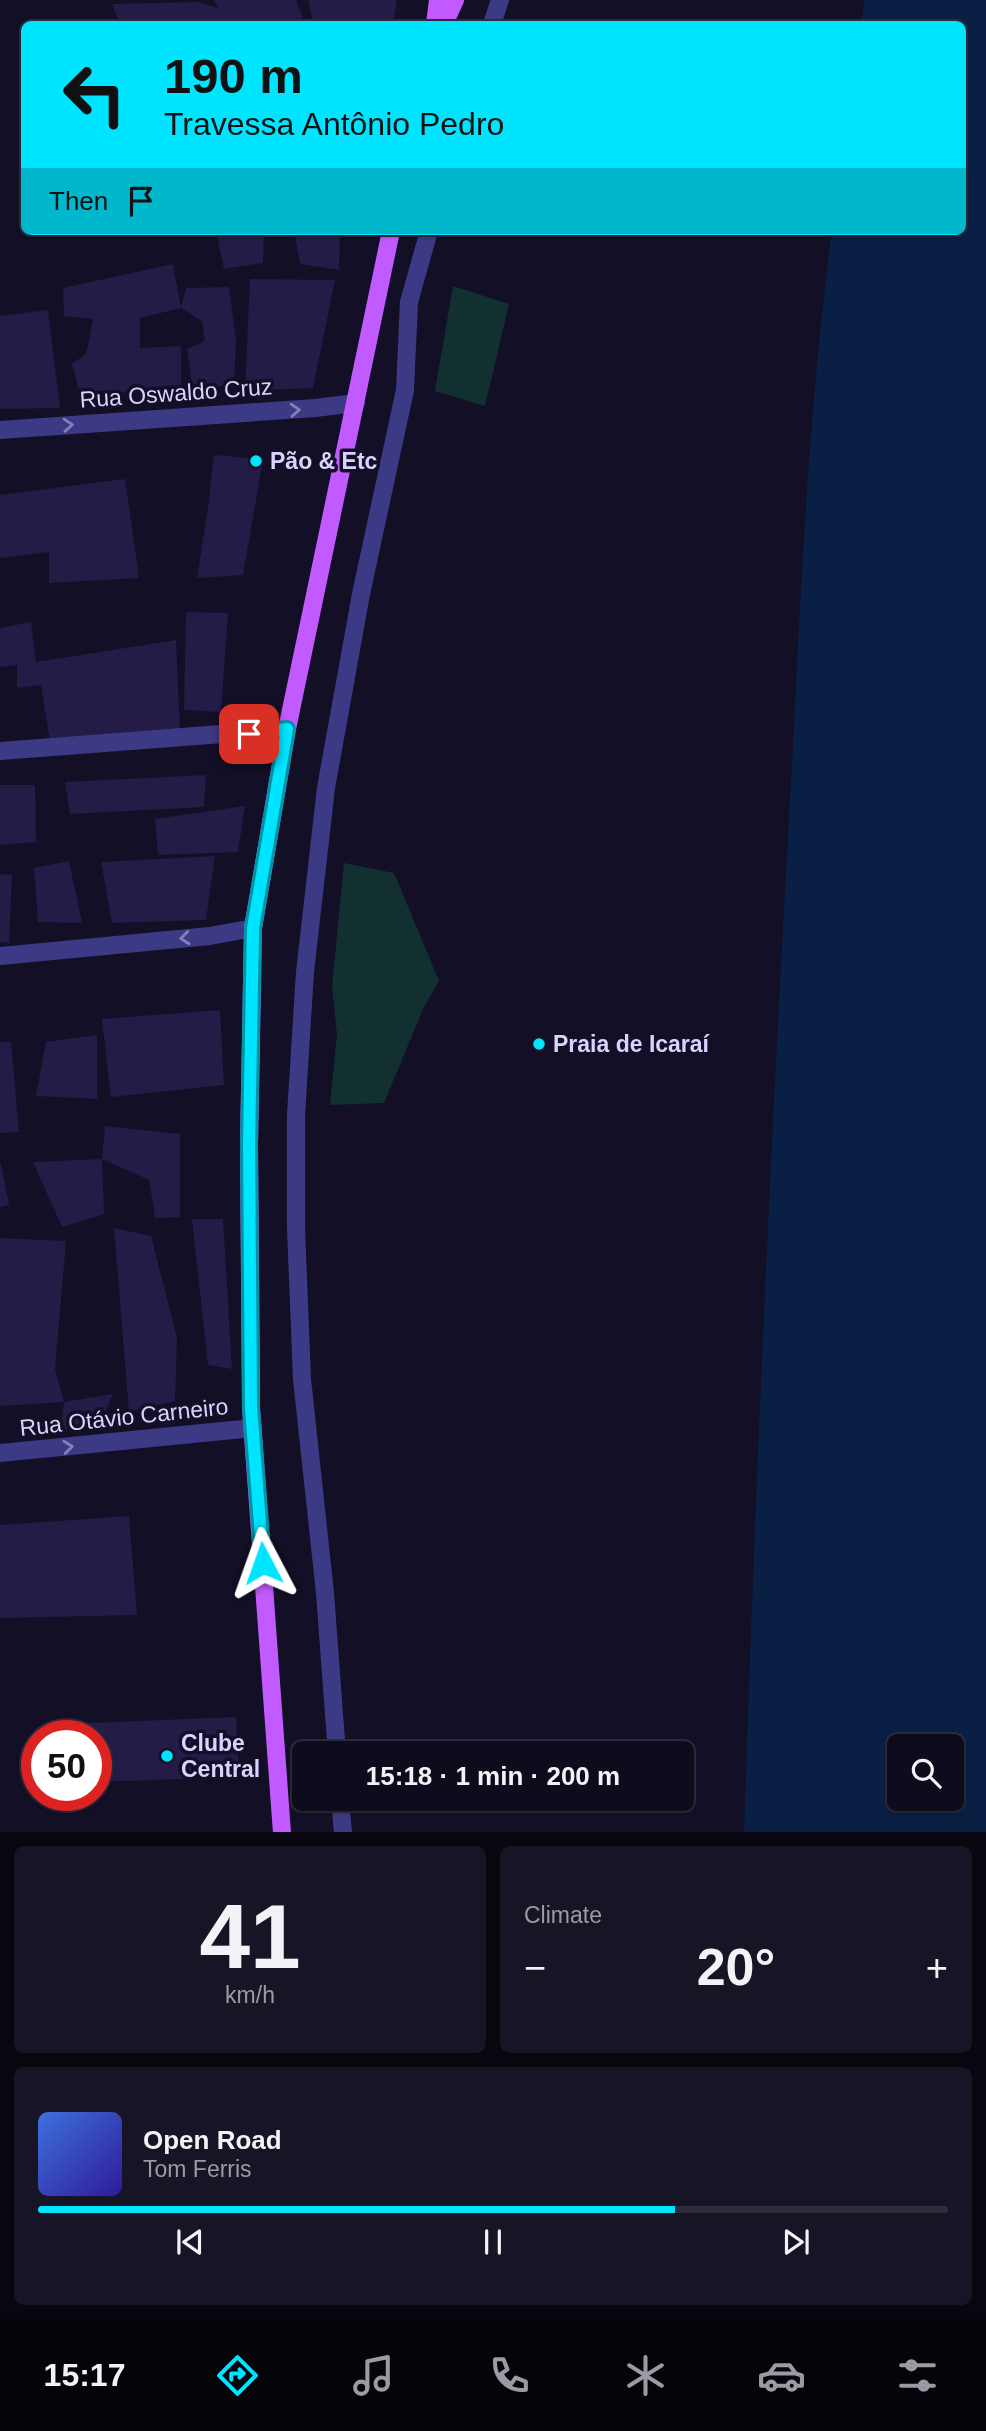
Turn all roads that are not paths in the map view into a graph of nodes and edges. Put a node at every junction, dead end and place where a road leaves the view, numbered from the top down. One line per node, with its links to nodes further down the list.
1 (438, 0): 4 (main road)
2 (455, 0): 5 (main road)
3 (500, 0): 6 (street)
4 (435, 21)
5 (445, 21)
6 (493, 21)
7 (390, 235): 9 (main road)
8 (428, 235): 17 (street)
9 (356, 403): 10 (street, Rua Oswaldo Cruz, one-way to 9); 11 (main road)
10 (0, 430)
11 (287, 729): 12 (street); 13 (main road)
12 (0, 751)
13 (253, 928): 14 (street, one-way to 14); 15 (main road)
14 (0, 956)
15 (253, 1428): 16 (street, Rua Otávio Carneiro, one-way to 15); 19 (main road)
16 (0, 1453)
17 (336, 1741)
18 (341, 1811): 20 (street)
19 (282, 1832)
20 (343, 1832)

